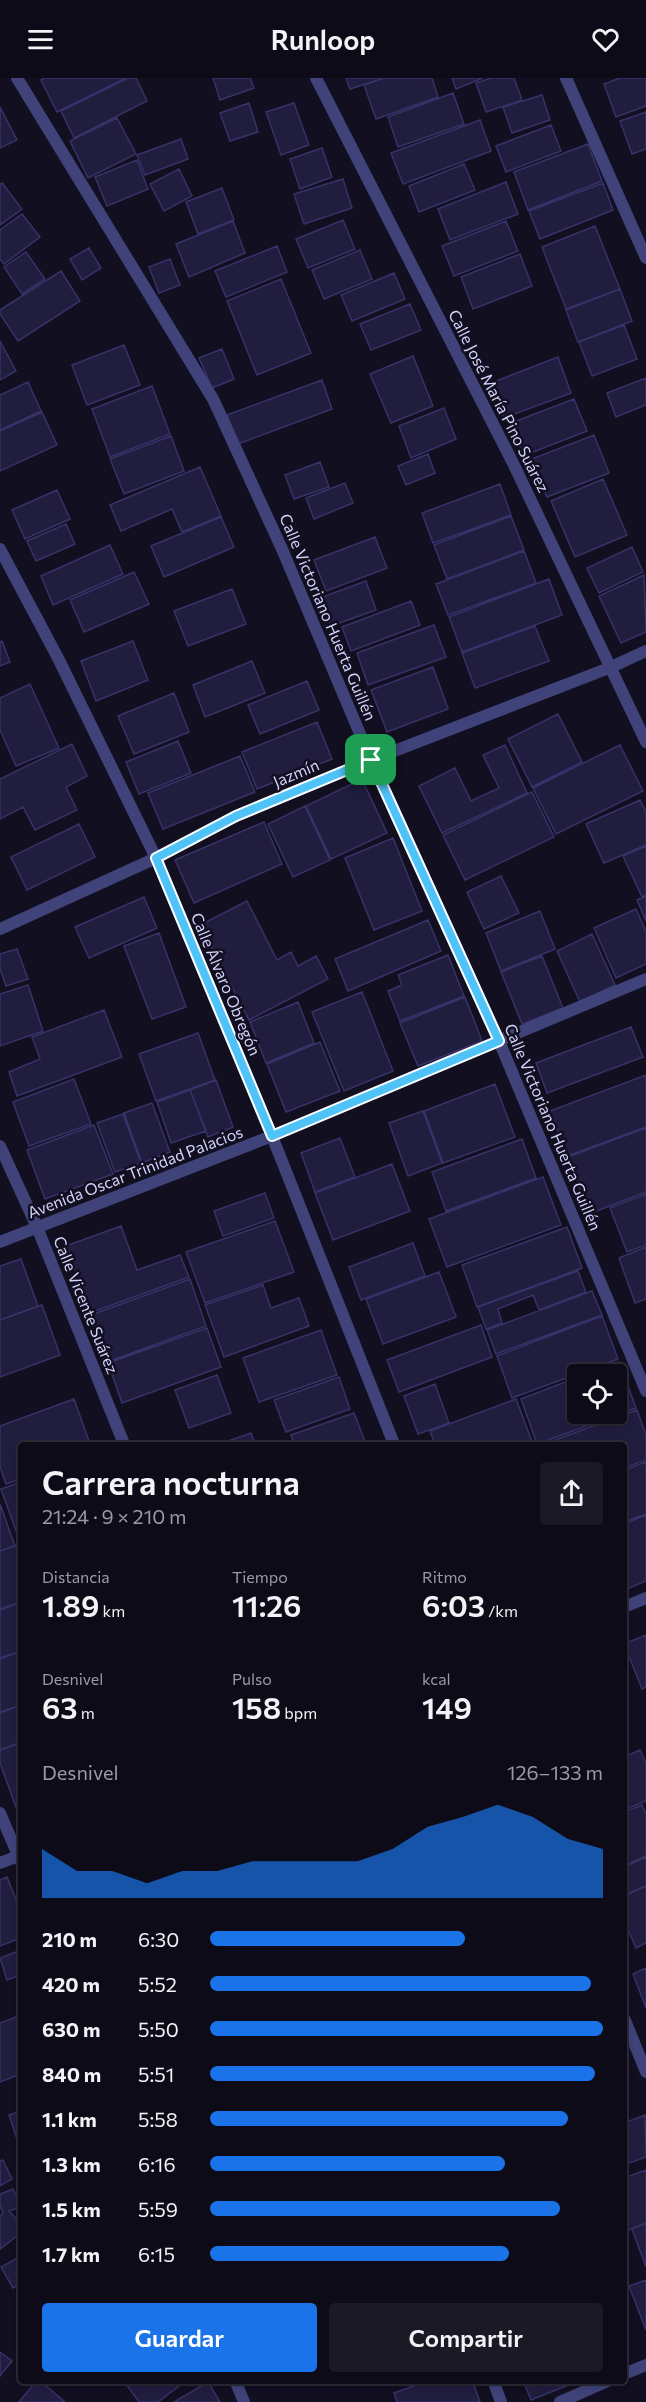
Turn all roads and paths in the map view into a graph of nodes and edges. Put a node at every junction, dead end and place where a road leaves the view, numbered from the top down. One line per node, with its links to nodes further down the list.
1 (17, 78): 9 (street, Calle Victoriano Huerta Guillén)
2 (316, 78): 7 (street, Calle José María Pino Suárez)
3 (566, 78): 4 (street)
4 (646, 258)
5 (0, 549): 10 (street, Calle Álvaro Obregón)
6 (646, 651): 7 (street, Jazmín)
7 (609, 668): 8 (street, Calle José María Pino Suárez); 9 (street, Jazmín)
8 (646, 741)
9 (371, 760): 10 (street, Jazmín); 13 (street, Calle Victoriano Huerta Guillén)
10 (156, 858): 11 (street, Jazmín); 14 (street, Calle Álvaro Obregón)
11 (0, 929)
12 (646, 979): 13 (street, Avenida Oscar Trinidad Palacios)
13 (499, 1041): 14 (street, Avenida Oscar Trinidad Palacios); 18 (street, Calle Victoriano Huerta Guillén)
14 (272, 1136): 16 (street, Avenida Oscar Trinidad Palacios); 20 (street, Calle Álvaro Obregón)
15 (0, 1146): 16 (street, Calle Vicente Suárez)
16 (37, 1227): 17 (street, Avenida Oscar Trinidad Palacios); 19 (street, Calle Vicente Suárez)
17 (0, 1242)
18 (646, 1391)
19 (123, 1442)
20 (393, 1442)
21 (646, 1598): 22 (street)
22 (627, 1606)
23 (0, 1813): 24 (street)
24 (18, 1854)
25 (18, 1858): 26 (street)
26 (0, 1863)
27 (627, 2025): 28 (street)
28 (646, 2072)
29 (646, 2365): 30 (street)
30 (627, 2373)
31 (237, 2384): 34 (street)
32 (494, 2384): 35 (street)
33 (601, 2384): 36 (street)
34 (244, 2402)
35 (501, 2402)
36 (560, 2402)

